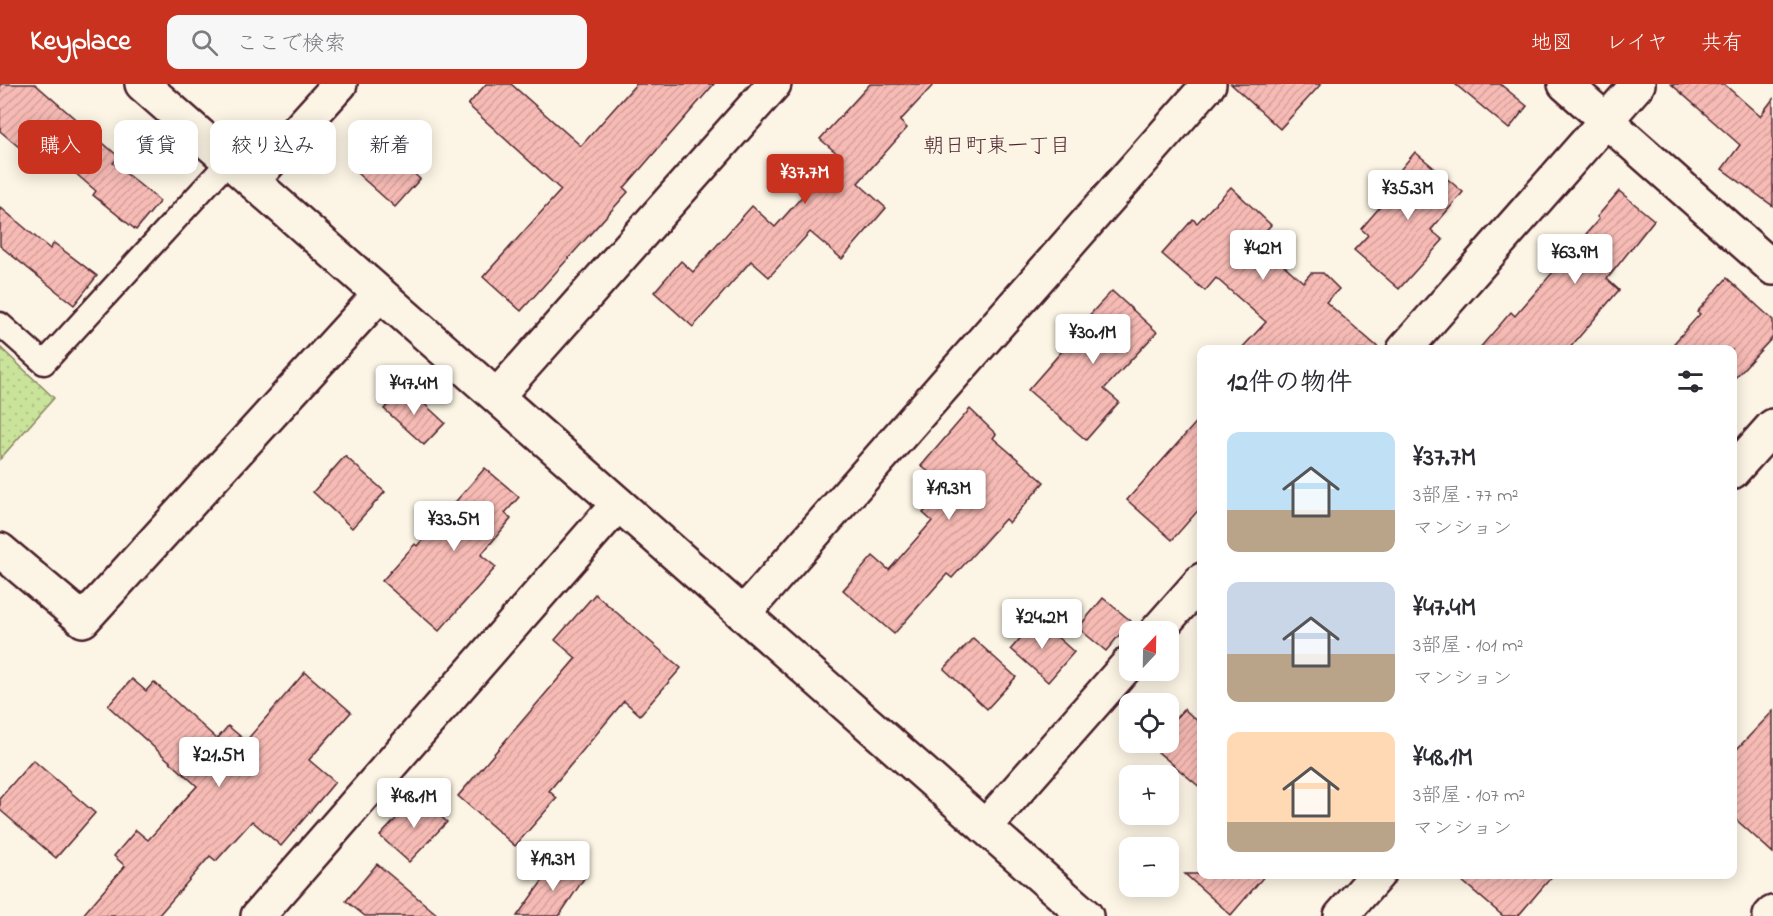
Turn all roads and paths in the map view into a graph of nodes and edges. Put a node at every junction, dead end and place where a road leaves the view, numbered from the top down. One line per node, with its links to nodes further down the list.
1 (142, 84): 9 (street)
2 (340, 84): 7 (street)
3 (774, 84): 16 (street)
4 (1209, 84): 22 (street)
5 (1565, 84): 8 (street)
6 (1638, 84): 8 (street)
7 (299, 120)
8 (1606, 120): 12 (street); 15 (street)
9 (210, 144)
10 (238, 174): 14 (lane)
11 (244, 174): 13 (street)
12 (1773, 268)
13 (380, 294): 16 (street); 20 (street)
14 (0, 324)
15 (1408, 345)
16 (496, 396): 19 (street)
17 (1773, 426): 18 (street)
18 (1737, 466)
19 (618, 504): 22 (street); 27 (street)
20 (0, 550)
21 (1197, 586): 23 (street)
22 (743, 614): 25 (street)
23 (1166, 621)
24 (1119, 675): 25 (street)
25 (985, 827): 28 (street)
26 (1374, 879): 29 (street)
27 (258, 916)
28 (1086, 916)
29 (1341, 916)

